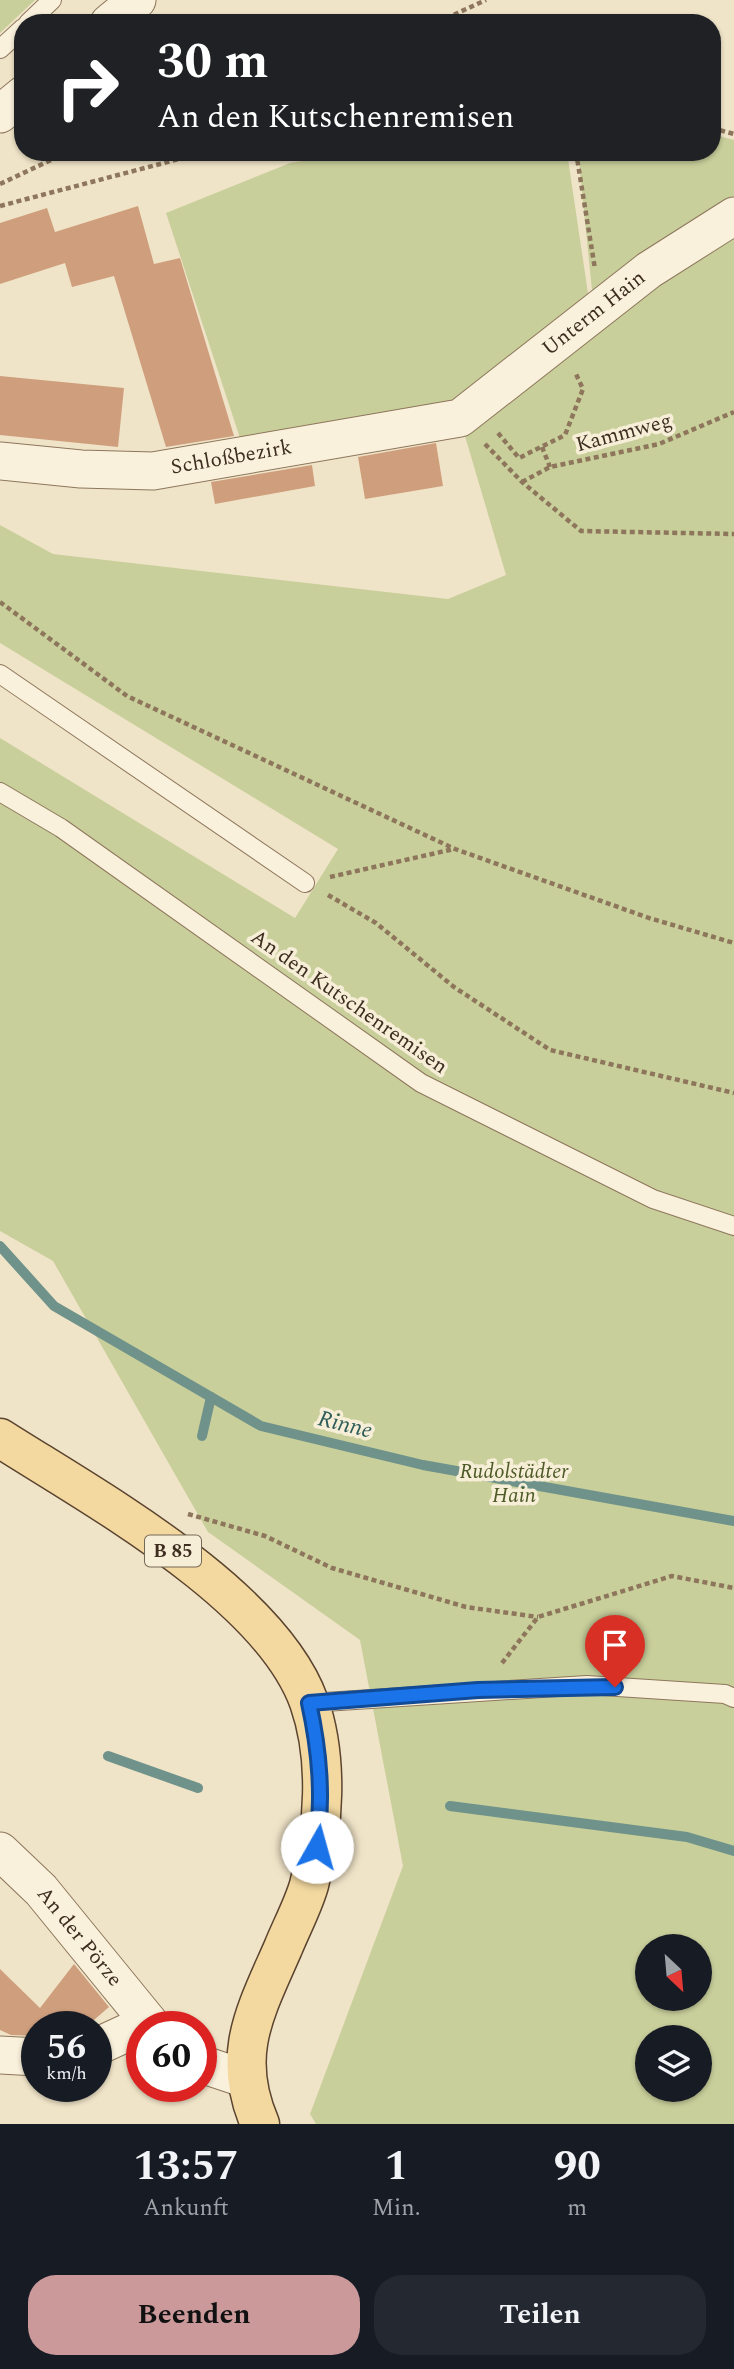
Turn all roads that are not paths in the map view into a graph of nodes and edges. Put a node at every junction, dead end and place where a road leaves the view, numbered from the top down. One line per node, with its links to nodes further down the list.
1 (52, 0): 3 (lane)
2 (137, 0): 4 (street)
3 (37, 14)
4 (120, 14)
5 (14, 36): 6 (lane)
6 (0, 49)
7 (14, 102): 8 (street)
8 (0, 114)
9 (734, 216): 10 (street, Unterm Hain)
10 (460, 418): 11 (street, Schloßbezirk)
11 (0, 461)
12 (0, 674): 14 (lane)
13 (0, 792): 15 (lane, An den Kutschenremisen)
14 (305, 883)
15 (734, 1226)
16 (0, 1438): 18 (main road, B 85)
17 (734, 1698): 18 (lane)
18 (309, 1703): 24 (main road, B 85)
19 (0, 1851): 20 (street, An der Pörze)
20 (139, 2011)
21 (0, 2055): 22 (street)
22 (21, 2056)
23 (217, 2069): 24 (street)
24 (246, 2079): 25 (main road, B 85)
25 (260, 2124)

